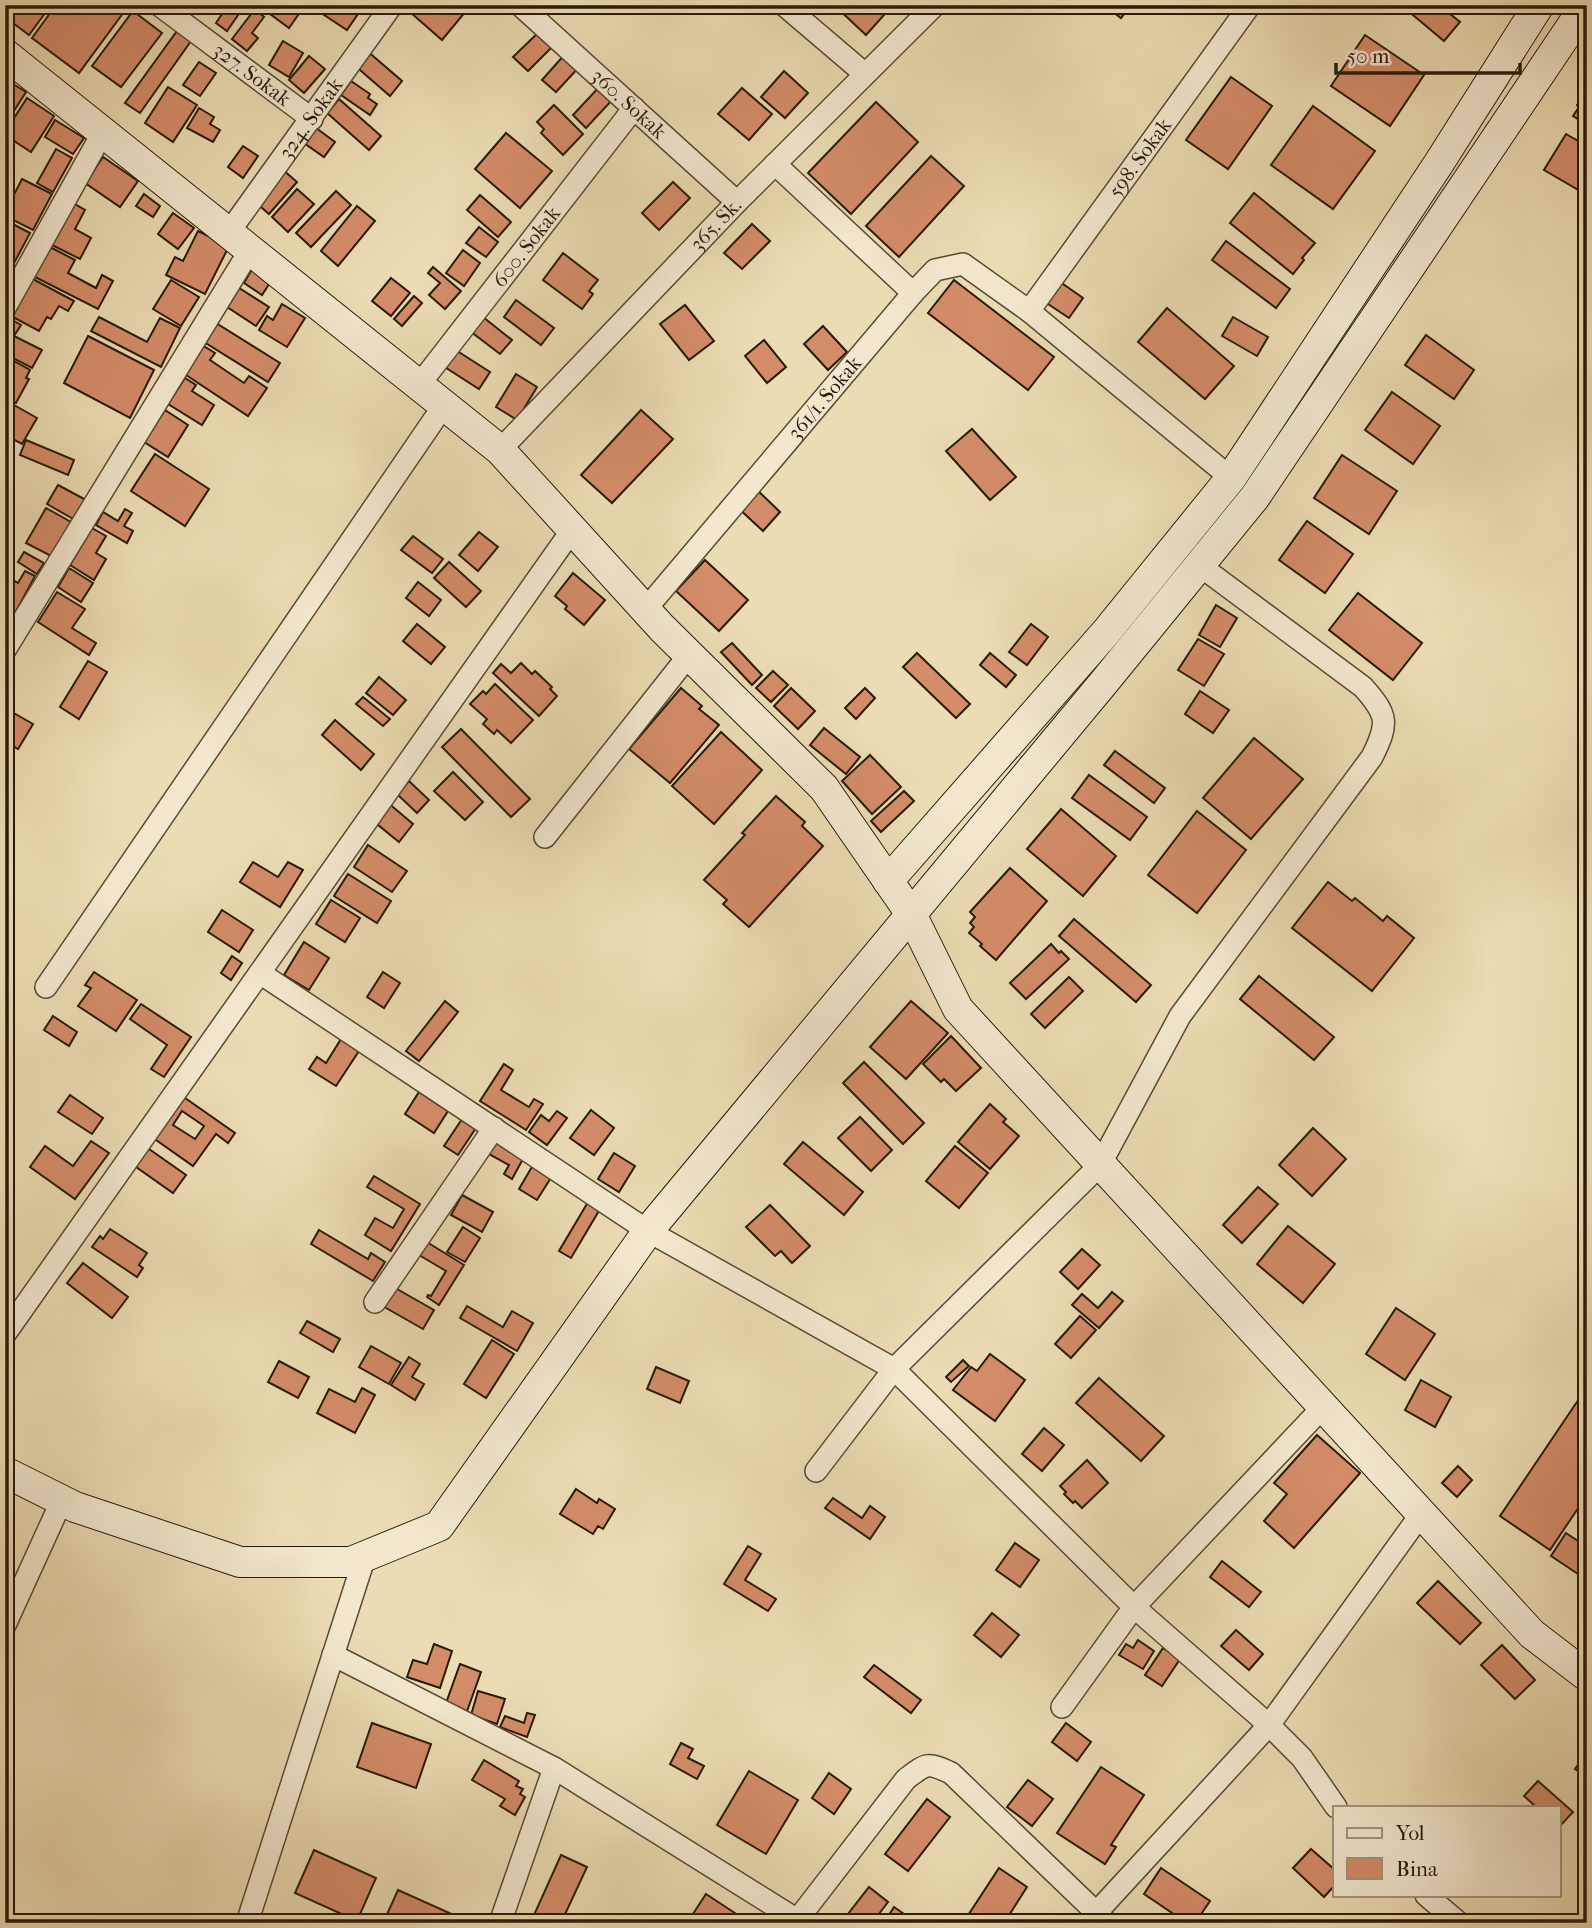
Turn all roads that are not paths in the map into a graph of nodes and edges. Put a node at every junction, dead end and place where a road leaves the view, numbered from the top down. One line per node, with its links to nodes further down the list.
1 (159, 5): 12 (street, 327. Sokak)
2 (392, 5): 12 (street, 324. Sokak)
3 (520, 5): 11 (street, 360. Sokak)
4 (784, 5): 10 (street)
5 (935, 5): 10 (street, 365. Sk.)
6 (1250, 5): 19 (street, 598. Sokak)
7 (1539, 5): 23 (street)
8 (1586, 5): 25 (street)
9 (5, 54): 13 (street)
10 (865, 74): 14 (street, 365. Sk.)
11 (634, 108): 15 (street, 360. Sokak); 20 (street, 600. Sokak)
12 (312, 119): 16 (street, 324. Sokak)
13 (103, 132): 16 (street); 18 (street)
14 (775, 164): 15 (street, 365. Sk.); 17 (street)
15 (737, 202): 22 (street, 365. Sk.)
16 (240, 241): 20 (street); 27 (street, 324. Sokak)
17 (913, 293): 19 (street, 361/1. Sokak); 26 (street, 361/1. Sokak)
18 (5, 308)
19 (1029, 311): 23 (street, 361/1. Sokak)
20 (419, 385): 21 (street)
21 (444, 405): 22 (street); 33 (street)
22 (500, 450): 24 (street)
23 (1231, 478): 30 (street)
24 (572, 530): 26 (street); 32 (street)
25 (1199, 565): 31 (street); 35 (street)
26 (645, 610): 28 (street)
27 (5, 650)
28 (689, 655): 29 (street); 30 (street)
29 (545, 837)
30 (888, 881): 31 (street)
31 (911, 914): 35 (street); 36 (street)
32 (260, 972): 34 (street); 38 (street)
33 (46, 988)
34 (494, 1128): 36 (street); 37 (street)
35 (1100, 1165): 39 (street); 40 (street)
36 (648, 1231): 39 (street); 45 (street)
37 (375, 1302)
38 (5, 1334)
39 (894, 1369): 41 (street); 46 (street)
40 (1323, 1407): 44 (street); 46 (street)
41 (816, 1471)
42 (5, 1472): 43 (street)
43 (62, 1500): 45 (street); 47 (street)
44 (1421, 1514): 49 (street); 51 (street)
45 (365, 1556): 48 (street)
46 (1134, 1607): 50 (street); 51 (street)
47 (5, 1625)
48 (333, 1655): 52 (street); 57 (street)
49 (1587, 1676)
50 (1062, 1707)
51 (1269, 1725): 53 (street); 55 (street)
52 (554, 1768): 56 (street); 58 (street)
53 (1335, 1806)
54 (1427, 1896): 59 (street)
55 (1102, 1918): 56 (street)
56 (799, 1922)
57 (247, 1923)
58 (500, 1923)
59 (1459, 1923)

